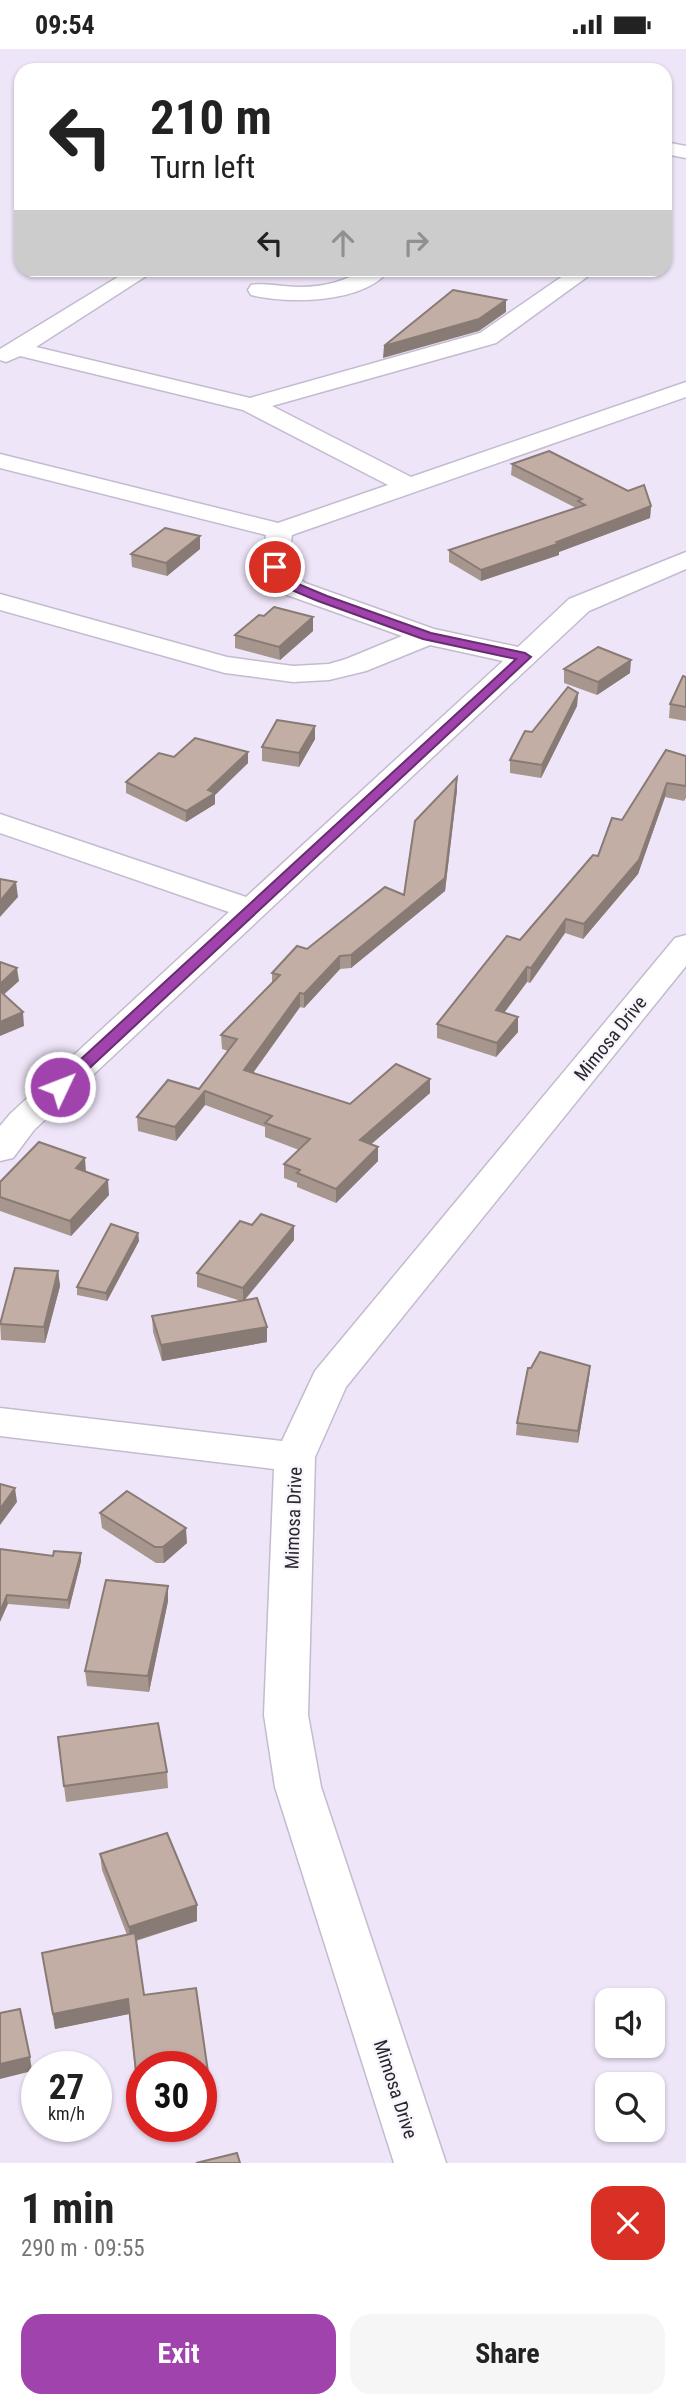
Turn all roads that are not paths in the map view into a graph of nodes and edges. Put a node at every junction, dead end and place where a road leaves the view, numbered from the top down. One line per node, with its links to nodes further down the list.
1 (134, 277): 5 (street)
2 (367, 277): 4 (street)
3 (576, 277): 7 (street)
4 (259, 290)
5 (8, 354): 7 (street)
6 (686, 389): 9 (street)
7 (251, 405): 9 (street)
8 (0, 461): 10 (street)
9 (409, 486): 10 (street)
10 (280, 531): 13 (street)
11 (686, 560): 14 (street)
12 (0, 602): 13 (street)
13 (427, 636): 14 (street)
14 (525, 657): 16 (street)
15 (0, 823): 16 (street)
16 (253, 910): 18 (street)
17 (686, 945): 21 (street, Mimosa Drive)
18 (11, 1118): 19 (street)
19 (0, 1150)
20 (0, 1422): 21 (street)
21 (295, 1457): 22 (street, Mimosa Drive)
22 (420, 2163)

